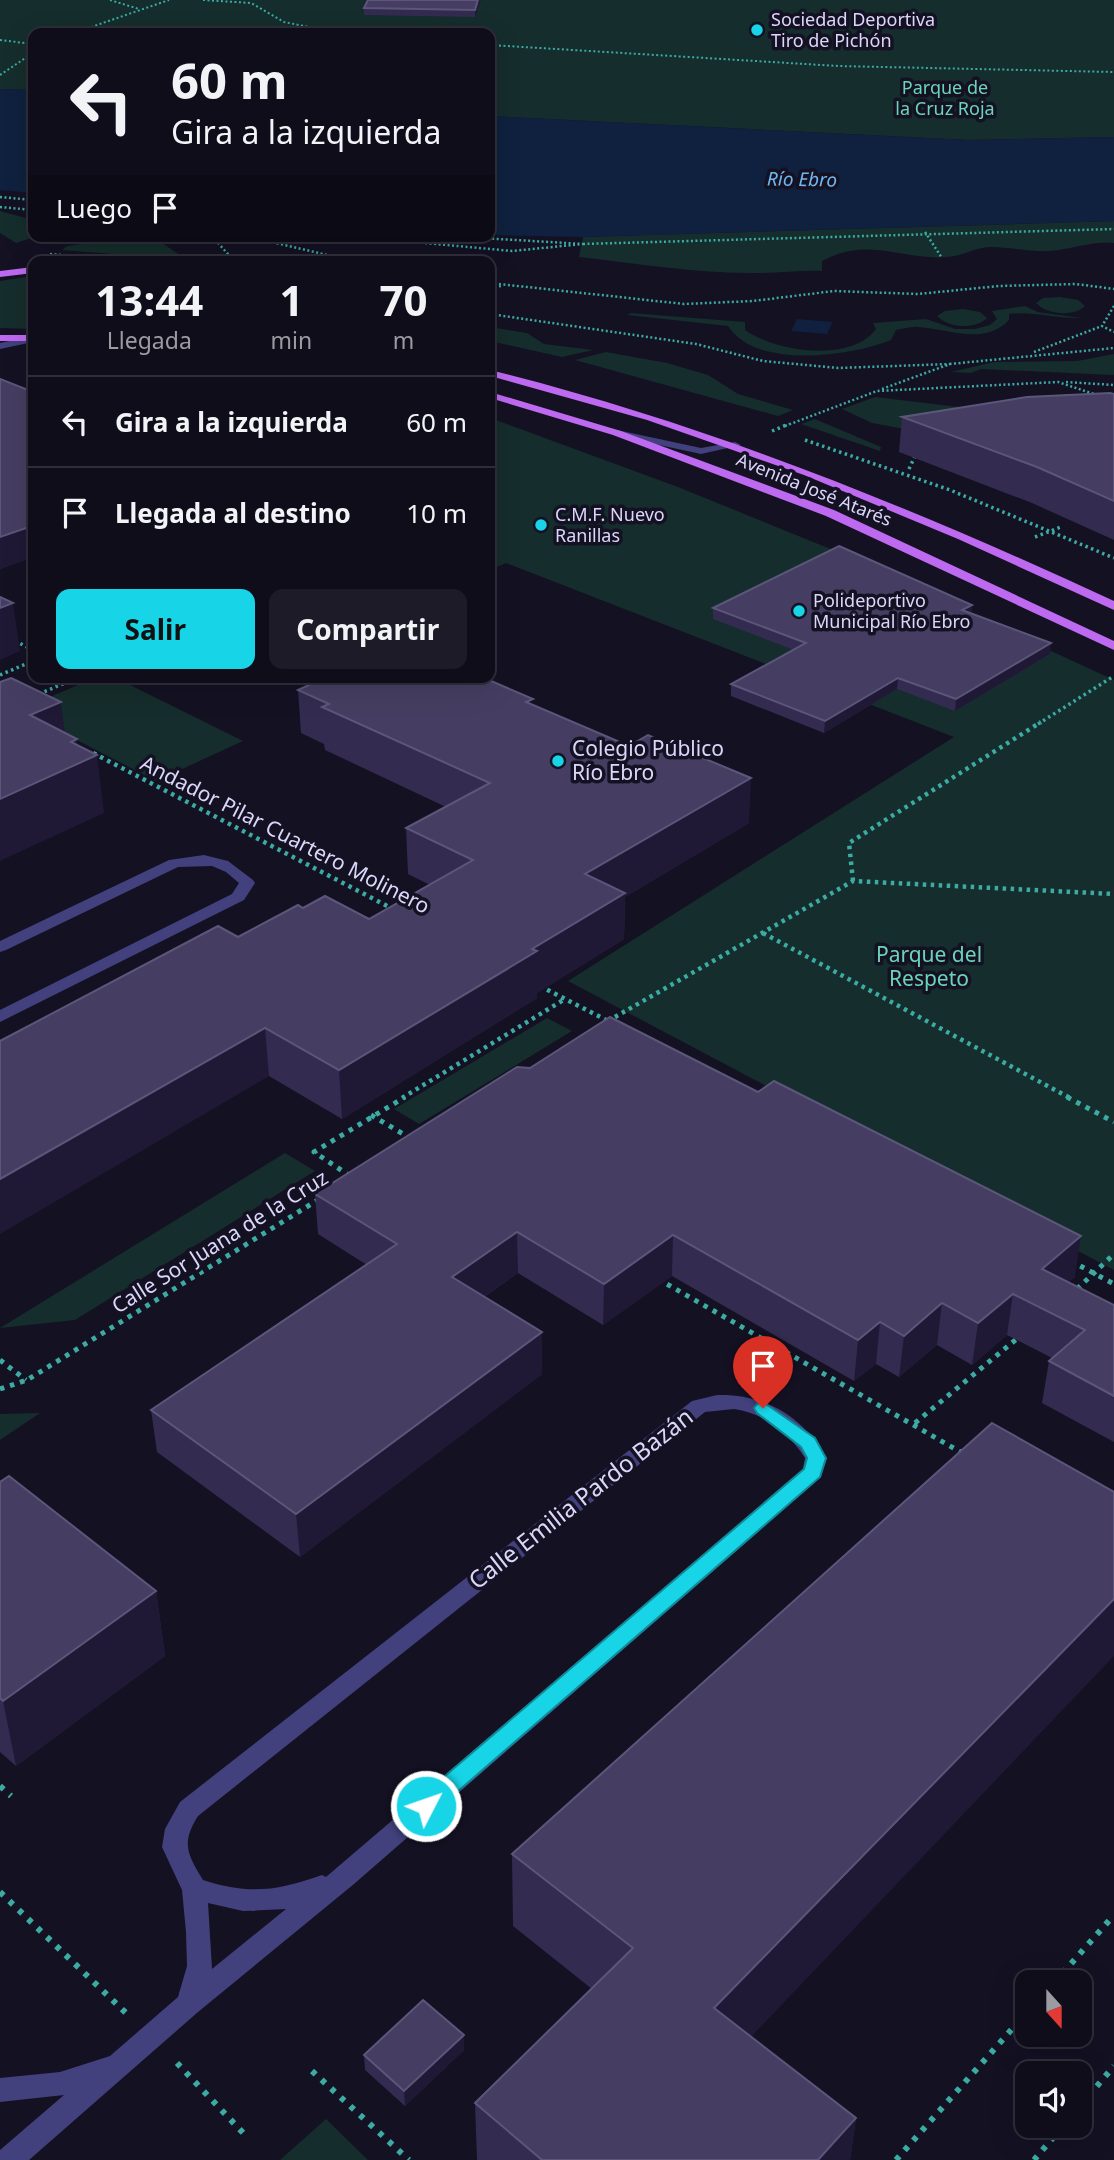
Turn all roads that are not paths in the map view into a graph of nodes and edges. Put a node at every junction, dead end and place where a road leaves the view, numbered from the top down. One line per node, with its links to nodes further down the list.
1 (0, 267): 2 (main road)
2 (28, 270)
3 (28, 270): 4 (main road)
4 (0, 274)
5 (0, 338): 6 (main road)
6 (28, 339)
7 (28, 340): 8 (street)
8 (0, 346)
9 (495, 374): 12 (main road, Avenida José Atarés)
10 (495, 396): 11 (main road, Avenida José Atarés)
11 (617, 433): 12 (street); 14 (main road, Avenida José Atarés)
12 (734, 445): 13 (main road, Avenida José Atarés)
13 (1114, 606)
14 (1114, 646)
15 (0, 947): 16 (street)
16 (0, 1017)
17 (345, 1876): 18 (street, Calle Emilia Pardo Bazán); 18 (street, Calle Emilia Pardo Bazán); 19 (street, Calle Emilia Pardo Bazán)
18 (194, 1888): 19 (street, Calle Emilia Pardo Bazán)
19 (189, 2004): 20 (street, Calle Emilia Pardo Bazán)
20 (117, 2066): 21 (street, Calle Emilia Pardo Bazán); 22 (street, Calle Emilia Pardo Bazán)
21 (0, 2090)
22 (9, 2160)

